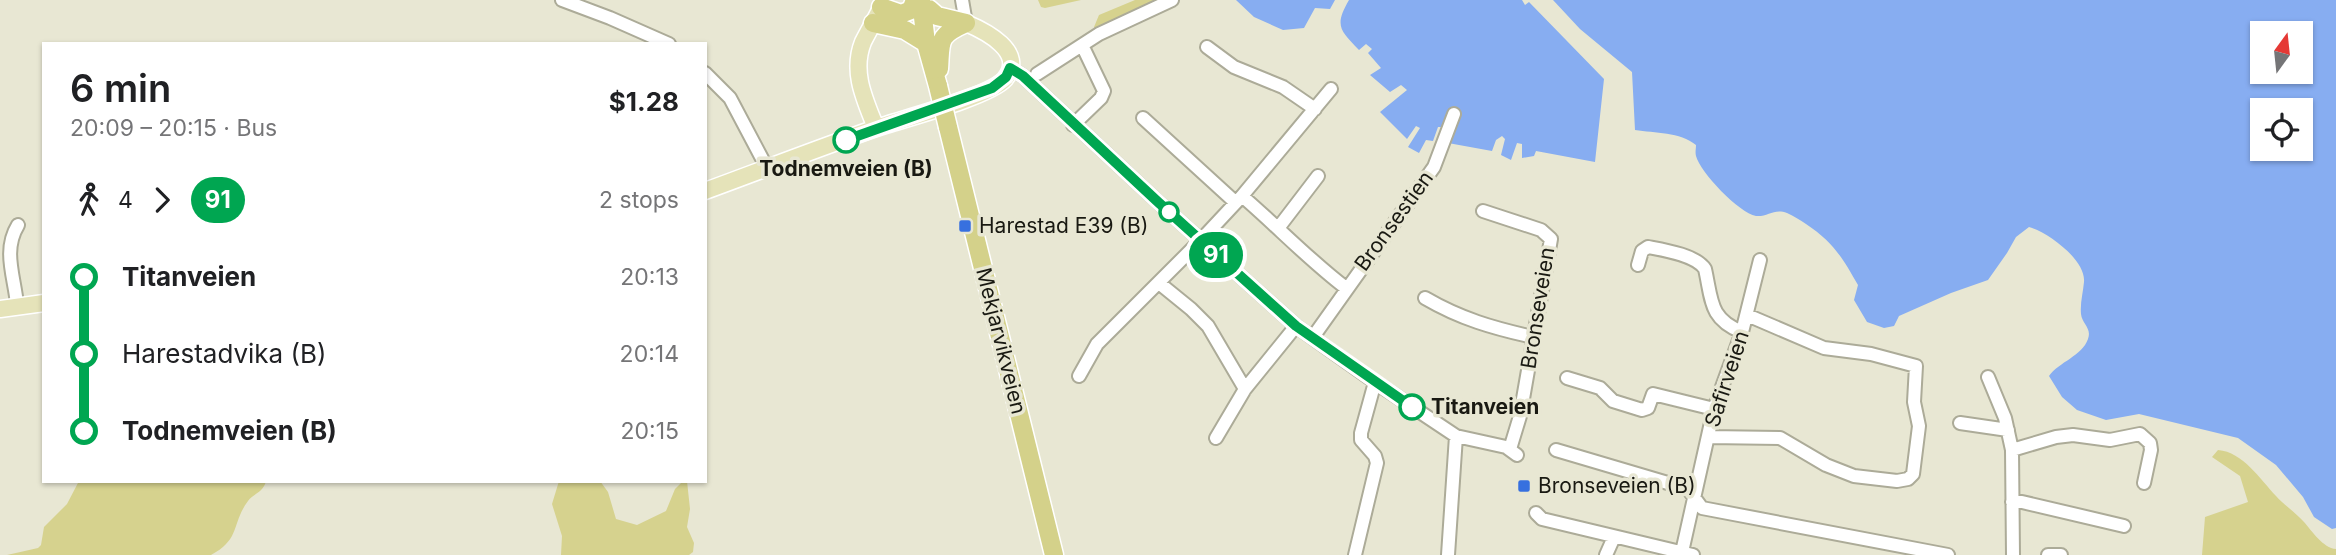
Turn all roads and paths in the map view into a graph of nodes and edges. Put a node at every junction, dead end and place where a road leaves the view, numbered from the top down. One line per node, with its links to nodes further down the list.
1 (562, 0): 7 (street)
2 (962, 0): 6 (street)
3 (1172, 0): 9 (street)
4 (923, 4): 5 (highway); 6 (highway); 8 (highway, Mekjarvikveien); 14 (highway, Mekjarvikveien)
5 (879, 10): 8 (highway); 20 (main road)
6 (966, 23): 11 (main road); 14 (highway)
7 (664, 42)
8 (926, 43): 14 (highway, Mekjarvikveien)
9 (1082, 45): 12 (street); 19 (street)
10 (1207, 47): 16 (street)
11 (1008, 72): 19 (street, Bronseveien); 20 (main road)
12 (1037, 74)
13 (707, 76): 21 (street)
14 (938, 81): 62 (highway, Mekjarvikveien, bridge)
15 (1331, 89): 16 (street)
16 (1315, 109): 24 (street)
17 (1454, 114): 32 (street, Bronsestien)
18 (1143, 118): 24 (street, Bronsestien)
19 (1073, 125): 28 (street, Bronseveien)
20 (876, 128): 21 (main road)
21 (767, 168): 23 (main road)
22 (1318, 176): 27 (street)
23 (707, 190)
24 (1238, 199): 27 (street, Bronsestien); 28 (street)
25 (1483, 211): 41 (street, Bronseveien)
26 (18, 225): 35 (street)
27 (1279, 227): 32 (street, Bronsestien)
28 (1200, 241): 31 (street); 38 (street, Bronseveien)
29 (1760, 260): 37 (street, Safirveien)
30 (1638, 265): 39 (street)
31 (1159, 283): 42 (street); 46 (street)
32 (1346, 288): 40 (street, Bronsestien)
33 (1425, 298): 41 (street)
34 (42, 303): 35 (main road)
35 (16, 305): 36 (main road)
36 (0, 309)
37 (1747, 315): 39 (street, Safirveien); 51 (street)
38 (1296, 326): 40 (street, Bronseveien); 46 (street)
39 (1742, 332): 47 (street, Safirveien)
40 (1312, 337): 45 (street, Bronseveien)
41 (1534, 337): 50 (street, Bronseveien)
42 (1079, 376)
43 (1988, 377): 49 (street)
44 (1567, 378): 47 (street)
45 (1375, 382): 50 (street, Bronseveien); 63 (street)
46 (1245, 389): 52 (street)
47 (1714, 409): 51 (street, Safirveien)
48 (1960, 423): 49 (street)
49 (2008, 430): 54 (street)
50 (1456, 436): 64 (street)
51 (1708, 437): 56 (street, Safirveien)
52 (1216, 438)
53 (1556, 450): 56 (street)
54 (2012, 450): 55 (street); 57 (street)
55 (2144, 483)
56 (1693, 497): 61 (street, Safirveien); 66 (street)
57 (2012, 502): 59 (street); 67 (street)
58 (1536, 513): 60 (street)
59 (2124, 526)
60 (1614, 537): 61 (street); 65 (street)
61 (1687, 554)
62 (1054, 555)
63 (1355, 555)
64 (1448, 555)
65 (1606, 555)
66 (1948, 555)
67 (2013, 555)
68 (2048, 555): 69 (street)
69 (2061, 555)

